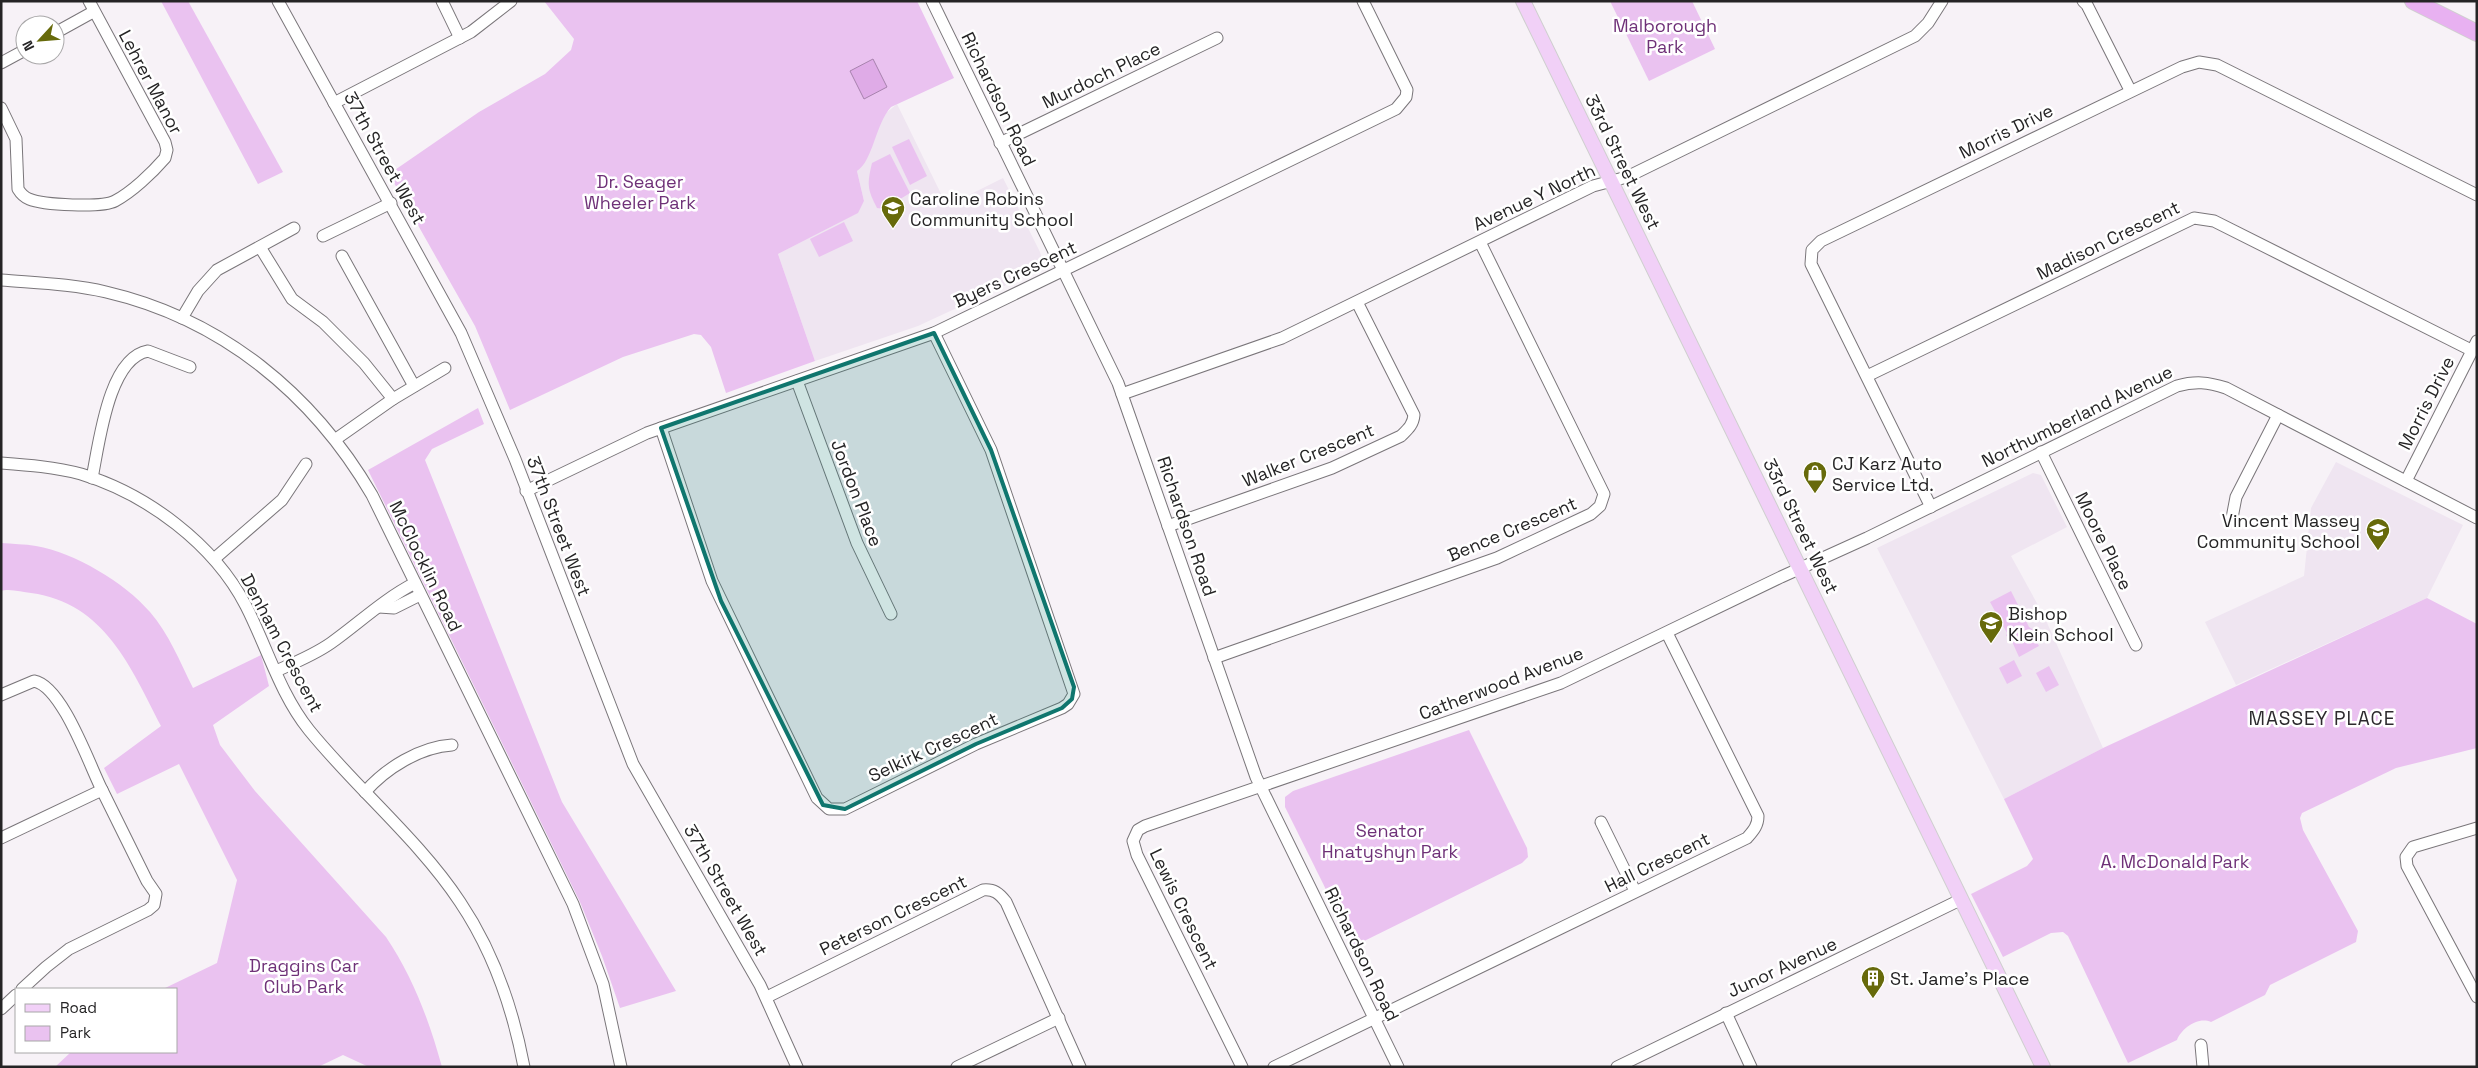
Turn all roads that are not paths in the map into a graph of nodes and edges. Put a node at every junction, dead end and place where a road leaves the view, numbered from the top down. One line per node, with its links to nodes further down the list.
1 (278, 1): 18 (street, 37th Street West)
2 (442, 1): 13 (street)
3 (512, 1): 13 (street)
4 (1363, 1): 29 (street, Byers Crescent)
5 (1523, 1): 21 (main road, 33rd Street West)
6 (1942, 1): 21 (street, Avenue Y North)
7 (2083, 1): 17 (street)
8 (2413, 1): 12 (highway)
9 (936, 3): 20 (street, Richardson Road)
10 (91, 7): 11 (street); 19 (street, Lehrer Manor)
11 (65, 26)
12 (2477, 33)
13 (460, 38): 18 (street)
14 (1217, 38): 20 (street, Murdoch Place)
15 (15, 55): 16 (street)
16 (1, 63)
17 (2130, 90): 22 (street, Morris Drive); 37 (street, Morris Drive)
18 (334, 103): 23 (street, 37th Street West)
19 (1, 108)
20 (1000, 143): 29 (street, Richardson Road)
21 (1611, 181): 26 (street, Avenue Y North); 56 (main road, 33rd Street West)
22 (2477, 195)
23 (391, 204): 25 (street); 50 (street, 37th Street West)
24 (294, 228): 27 (street)
25 (323, 236)
26 (1480, 242): 31 (street, Avenue Y North); 63 (street, Bence Crescent)
27 (260, 247): 32 (street); 41 (street)
28 (342, 256): 39 (street)
29 (1063, 271): 33 (street, Byers Crescent); 40 (street, Richardson Road)
30 (1, 280): 32 (street, McClocklin Road)
31 (1356, 302): 40 (street, Avenue Y North); 54 (street, Walker Crescent)
32 (182, 318): 44 (street, McClocklin Road)
33 (934, 332): 38 (street, Byers Crescent); 43 (street, Selkirk Crescent)
34 (2474, 346): 37 (street, Madison Crescent); 49 (street, Morris Drive)
35 (190, 367): 48 (street)
36 (445, 368): 39 (street)
37 (1867, 376): 51 (street, Morris Drive)
38 (797, 381): 43 (street, Byers Crescent); 60 (street, Jordon Place)
39 (414, 386): 41 (street)
40 (1122, 394): 54 (street, Richardson Road)
41 (393, 399): 44 (street)
42 (2278, 415): 45 (street, Northumberland Avenue); 49 (street, Northumberland Avenue); 52 (street)
43 (661, 428): 50 (street, Byers Crescent)
44 (336, 439): 57 (street, McClocklin Road)
45 (2042, 452): 51 (street, Northumberland Avenue); 62 (street, Moore Place)
46 (1, 463): 48 (street, Denham Crescent)
47 (306, 464): 55 (street)
48 (92, 478): 55 (street, Denham Crescent)
49 (2406, 481): 53 (street, Northumberland Avenue)
50 (526, 491): 77 (street, 37th Street West)
51 (1930, 507): 56 (street, Northumberland Avenue)
52 (2232, 518)
53 (2477, 518)
54 (1168, 526): 63 (street, Richardson Road)
55 (214, 559): 64 (street, Denham Crescent)
56 (1801, 568): 61 (street, Catherwood Avenue); 74 (main road, 33rd Street West)
57 (415, 583): 58 (street, McClocklin Road); 59 (street)
58 (420, 595): 59 (street); 85 (street, McClocklin Road)
59 (379, 607): 64 (street)
60 (891, 614)
61 (1667, 633): 67 (street, Catherwood Avenue); 73 (street, Hall Crescent)
62 (2136, 645)
63 (1214, 658): 67 (street, Richardson Road)
64 (276, 672): 69 (street, Denham Crescent)
65 (1, 695): 68 (street)
66 (452, 745): 69 (street)
67 (1262, 788): 82 (street, Richardson Road); 89 (street, Lewis Crescent)
68 (102, 790): 72 (street); 75 (street)
69 (365, 792): 84 (street, Denham Crescent)
70 (1601, 822): 73 (street)
71 (2477, 828): 78 (street)
72 (1, 838)
73 (1635, 891): 82 (street, Hall Crescent)
74 (1962, 899): 80 (street, Junor Avenue); 94 (main road, 33rd Street West)
75 (23, 988)
76 (15, 996): 79 (street)
77 (767, 997): 81 (street, Peterson Crescent); 86 (street, 37th Street West)
78 (2477, 997)
79 (1, 1009)
80 (1726, 1013): 92 (street, Junor Avenue); 93 (street)
81 (1059, 1018): 87 (street); 88 (street, Peterson Crescent)
82 (1374, 1018): 90 (street); 91 (street, Richardson Road)
83 (2201, 1045): 95 (street)
84 (524, 1067)
85 (621, 1067)
86 (797, 1067)
87 (958, 1067)
88 (1080, 1067)
89 (1242, 1067)
90 (1274, 1067)
91 (1398, 1067)
92 (1617, 1067)
93 (1751, 1067)
94 (2043, 1067)
95 (2203, 1067)

